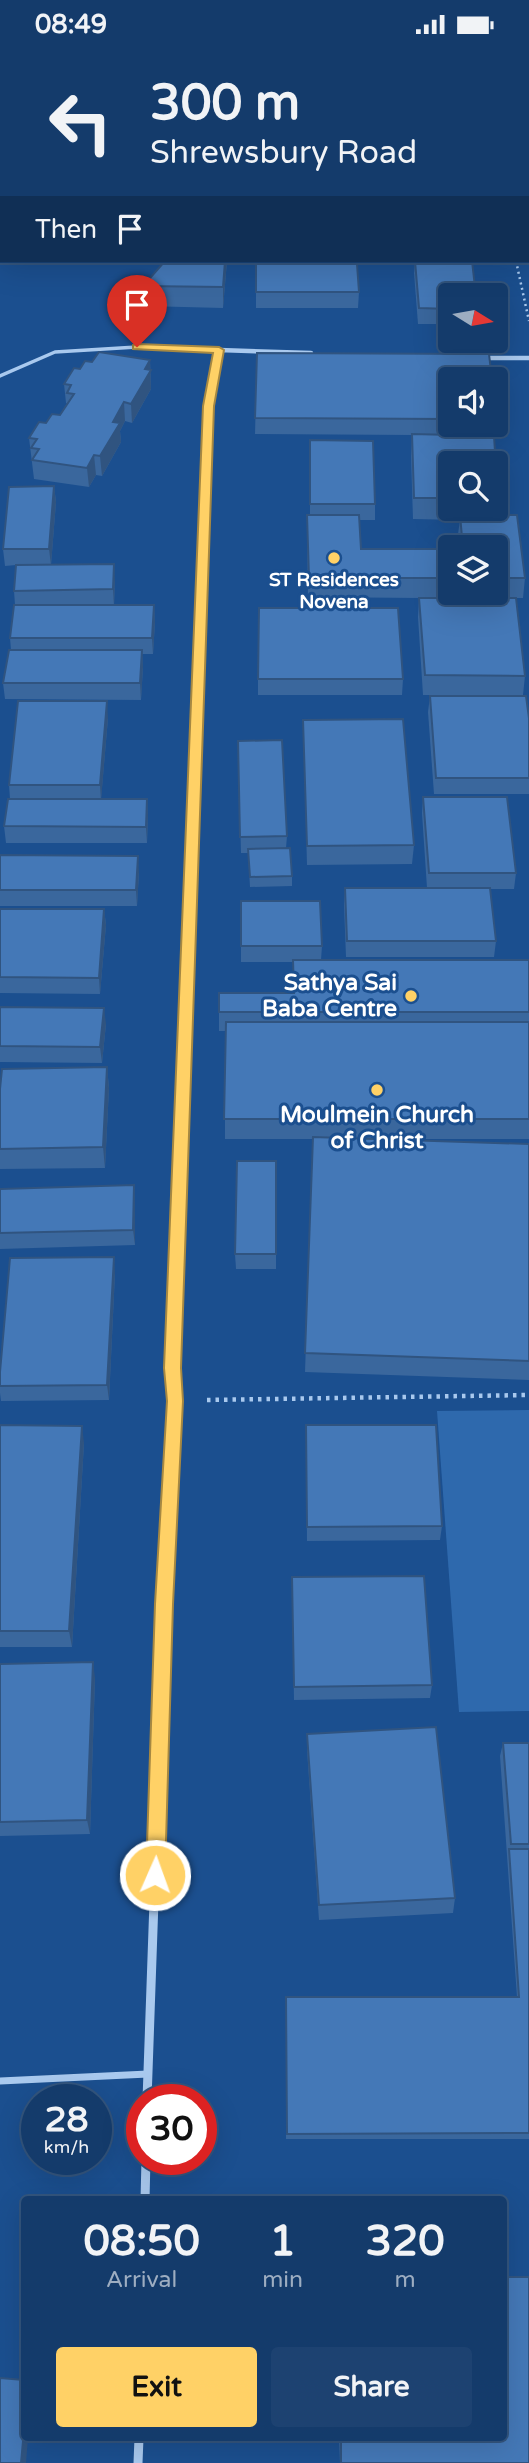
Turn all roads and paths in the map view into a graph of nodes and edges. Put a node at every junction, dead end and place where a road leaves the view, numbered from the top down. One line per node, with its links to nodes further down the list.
1 (516, 263): 2 (path)
2 (529, 321)
3 (219, 350): 4 (street); 7 (lane); 9 (street)
4 (323, 353)
5 (473, 358): 6 (street)
6 (529, 358)
7 (0, 376)
8 (529, 1395): 9 (path)
9 (175, 1401): 10 (street)
10 (148, 2074): 11 (lane); 12 (street)
11 (0, 2081)
12 (148, 2084)
13 (146, 2175): 14 (street)
14 (145, 2196)
15 (139, 2441): 16 (street)
16 (138, 2463)

